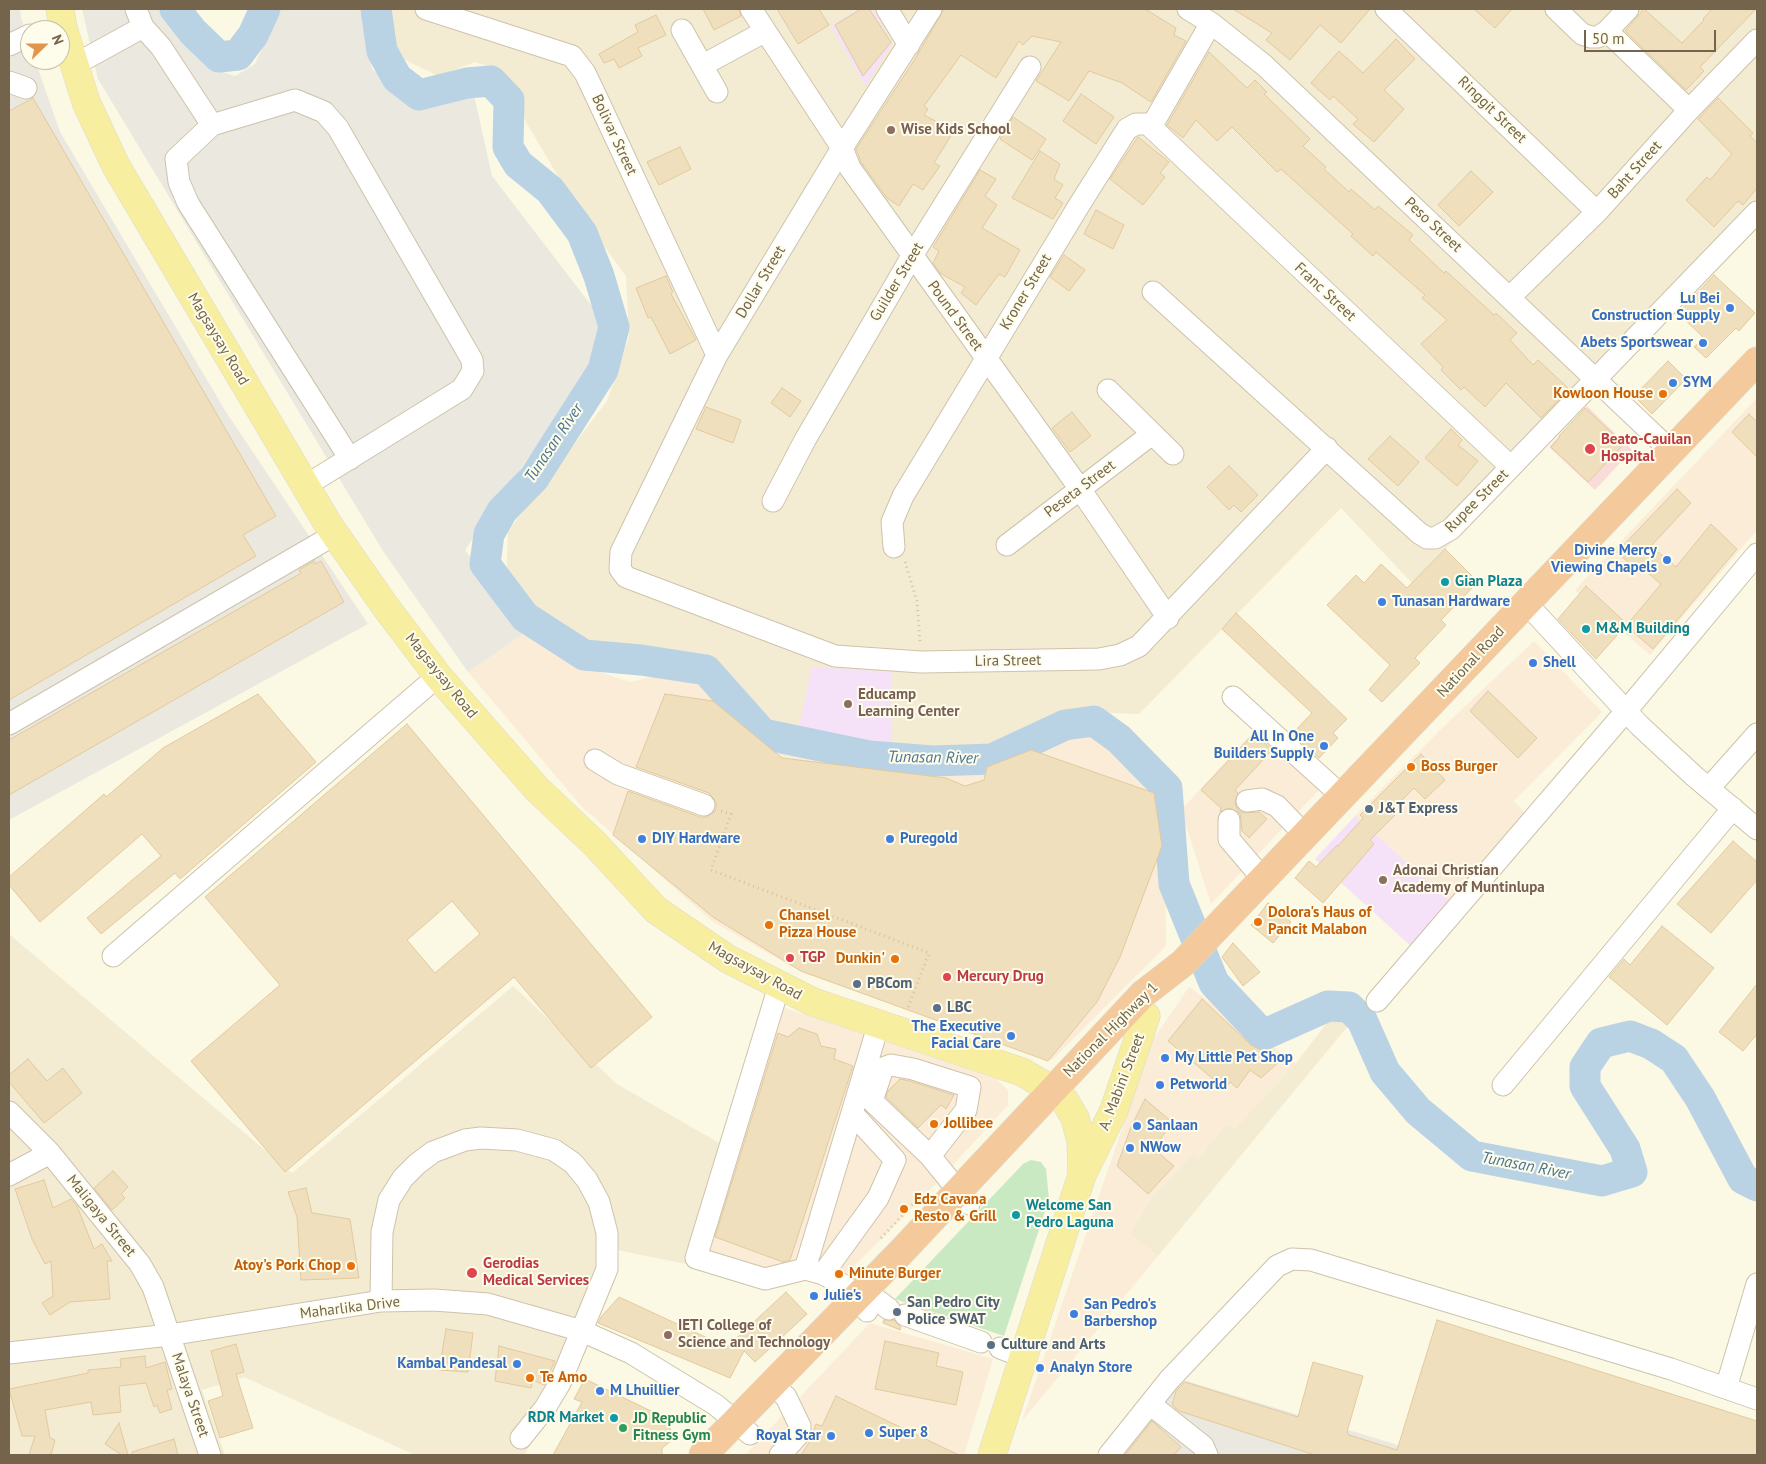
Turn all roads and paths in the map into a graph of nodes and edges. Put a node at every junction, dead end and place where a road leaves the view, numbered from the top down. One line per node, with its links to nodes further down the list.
1 (426, 9): 30 (street, Bolivar Street)
2 (750, 9): 13 (street, Pound Street)
3 (887, 9): 15 (street)
4 (931, 9): 15 (street, Dollar Street)
5 (1188, 9): 10 (street, Peso Street)
6 (1386, 9): 25 (street, Ringgit Street)
7 (1556, 9): 12 (street)
8 (1628, 9): 12 (street)
9 (139, 18): 17 (street); 22 (street)
10 (1211, 23): 23 (street, Kroner Street); 29 (street, Peso Street)
11 (682, 30): 18 (street)
12 (1607, 31): 21 (street)
13 (764, 32): 18 (street); 24 (street, Pound Street)
14 (1757, 40): 21 (street, Baht Street)
15 (909, 45): 24 (street, Dollar Street)
16 (70, 55): 17 (main road, Magsaysay Road)
17 (74, 65): 41 (main road, Magsaysay Road)
18 (703, 65): 20 (street)
19 (1030, 67): 27 (street, Guilder Street)
20 (717, 92)
21 (1689, 110): 25 (street, Baht Street)
22 (212, 125): 39 (street); 39 (street)
23 (1143, 125): 31 (street, Kroner Street); 40 (street, Franc Street)
24 (842, 148): 27 (street, Pound Street); 30 (street, Dollar Street)
25 (1597, 212): 29 (street, Baht Street)
26 (1757, 212): 33 (street, Rupee Street)
27 (912, 256): 31 (street, Pound Street); 43 (street, Guilder Street)
28 (1154, 292): 36 (street, Rupee Street)
29 (1510, 297): 33 (street, Peso Street)
30 (717, 355): 48 (street, Dollar Street)
31 (986, 358): 42 (street, Pound Street); 46 (street, Kroner Street)
32 (1757, 361): 37 (highway, National Road)
33 (1596, 381): 37 (street, Peso Street); 40 (street, Rupee Street)
34 (1108, 390): 35 (street)
35 (1152, 434): 38 (street); 42 (street, Peseta Street)
36 (1327, 448): 40 (street, Rupee Street); 50 (street, Lira Street)
37 (1671, 451): 49 (highway, National Road)
38 (1173, 454)
39 (350, 459): 41 (street)
40 (1511, 467)
41 (305, 486): 44 (main road, Magsaysay Road)
42 (1080, 489): 45 (street, Peseta Street); 50 (street, Pound Street)
43 (772, 501)
44 (334, 535): 52 (main road, Magsaysay Road); 55 (street)
45 (1007, 545)
46 (894, 548): 51 (path)
47 (1757, 554): 54 (street)
48 (620, 569): 51 (street, Lira Street)
49 (1526, 603): 54 (street); 59 (highway, National Road)
50 (1168, 618): 51 (street, Lira Street)
51 (921, 662)
52 (438, 676): 67 (street); 69 (main road, Magsaysay Road)
53 (1233, 697): 59 (street)
54 (1626, 711): 58 (street); 70 (street)
55 (9, 724)
56 (1757, 734): 58 (street)
57 (595, 760): 61 (street)
58 (1709, 788): 62 (street)
59 (1342, 796): 65 (highway, National Road)
60 (1247, 801): 65 (street)
61 (704, 805): 72 (path)
62 (1733, 808): 64 (street); 74 (street)
63 (1229, 820): 66 (street)
64 (1757, 829)
65 (1305, 835): 66 (highway, National Road)
66 (1263, 879): 68 (highway, National Road)
67 (114, 956)
68 (1183, 963): 71 (highway, National Highway 1); 75 (highway, National Highway 1)
69 (778, 986): 72 (main road, Magsaysay Road); 83 (street)
70 (1376, 1000)
71 (1146, 1016): 75 (highway, National Highway 1); 81 (main road, A. Mabini Street)
72 (901, 1031): 73 (street); 75 (main road, Magsaysay Road); 77 (street)
73 (913, 1069): 79 (street); 79 (street)
74 (1503, 1086)
75 (1058, 1095): 81 (main road, A. Mabini Street); 82 (highway, National Highway 1)
76 (9, 1112): 78 (street, Maligaya Street)
77 (853, 1114): 83 (street); 83 (street)
78 (50, 1153): 80 (street); 88 (street, Maligaya Street)
79 (930, 1156): 82 (street)
80 (9, 1175)
81 (1082, 1175): 89 (main road, A. Mabini Street)
82 (963, 1198): 86 (highway, National Highway 1)
83 (814, 1271): 86 (street)
84 (1757, 1284): 91 (street)
85 (381, 1301): 87 (street, Maharlika Drive); 87 (street); 88 (street, Maharlika Drive)
86 (879, 1306): 89 (street); 92 (highway, National Highway 1)
87 (582, 1332): 95 (street, Maharlika Drive); 96 (street)
88 (169, 1335): 90 (street, Maharlika Drive); 97 (street, Malaya Street)
89 (1002, 1349): 101 (main road, A. Mabini Street)
90 (9, 1353)
91 (1726, 1388): 93 (street); 94 (street)
92 (779, 1391): 95 (highway, National Highway 1); 100 (street)
93 (1757, 1399)
94 (1150, 1404): 102 (street); 103 (street)
95 (743, 1428): 98 (highway, National Highway 1); 99 (highway, National Highway 1)
96 (521, 1438)
97 (210, 1455)
98 (703, 1455)
99 (729, 1455)
100 (780, 1455)
101 (992, 1455)
102 (1110, 1455)
103 (1206, 1455)

